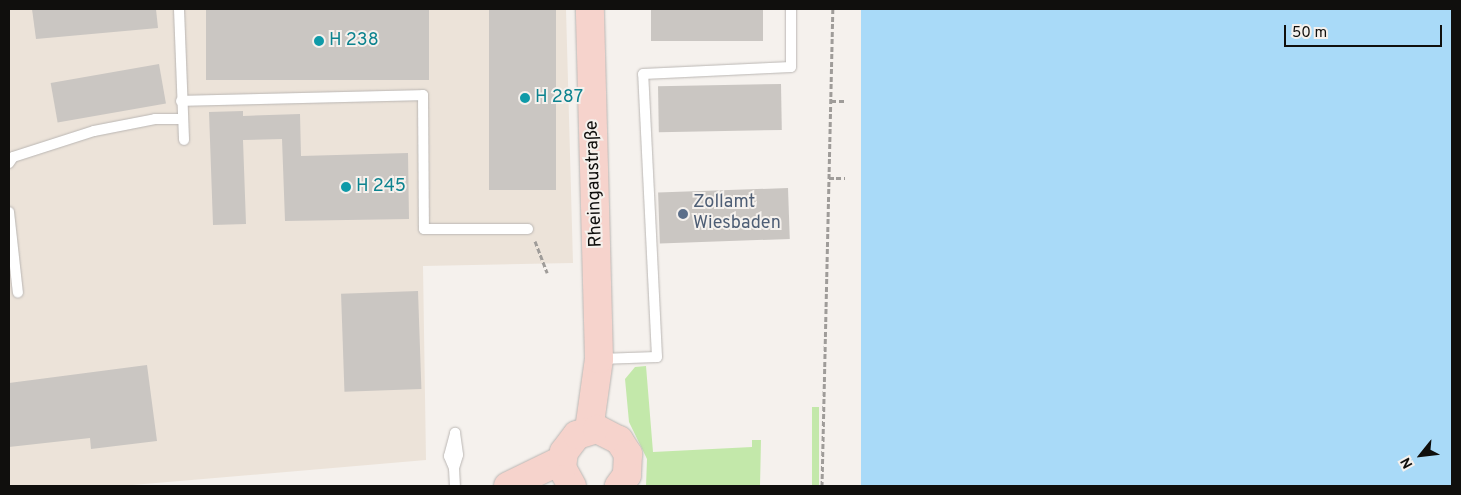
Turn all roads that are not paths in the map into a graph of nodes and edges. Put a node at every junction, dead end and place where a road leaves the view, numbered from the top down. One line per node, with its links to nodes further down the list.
1 (178, 9): 4 (lane)
2 (590, 9): 11 (street, Rheingaustraße)
3 (791, 9): 11 (lane)
4 (181, 101): 5 (lane); 9 (lane)
5 (183, 119): 6 (lane); 7 (lane)
6 (184, 140)
7 (9, 163)
8 (9, 212): 10 (lane)
9 (528, 229)
10 (18, 293)
11 (599, 359): 12 (street, Rheingaustraße)
12 (601, 433): 13 (street); 15 (street, Rheingaustraße)
13 (562, 460): 17 (street); 18 (street)
14 (454, 468): 16 (lane)
15 (621, 485)
16 (455, 486)
17 (508, 486)
18 (571, 486)

